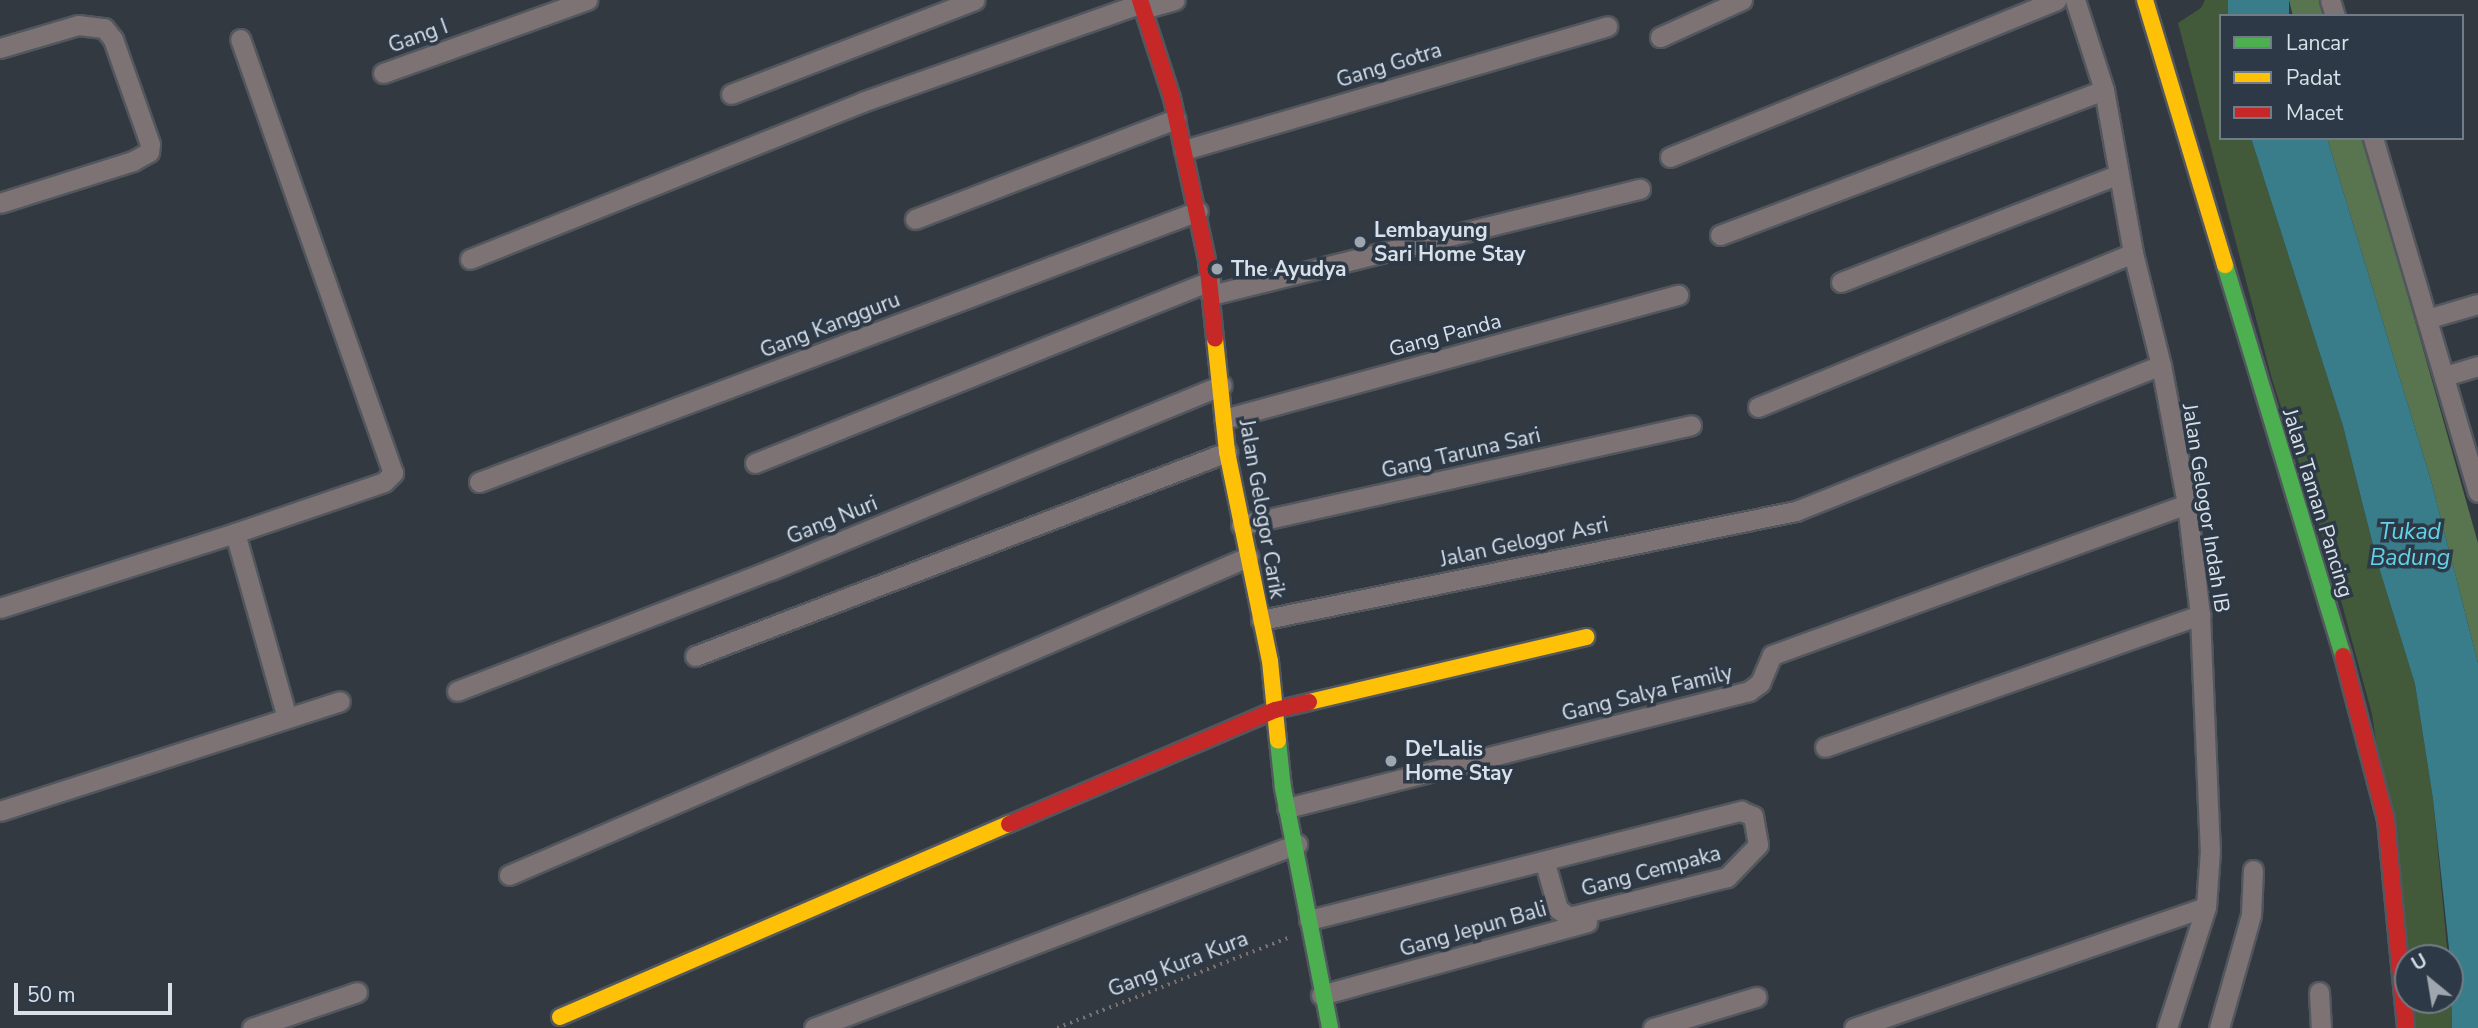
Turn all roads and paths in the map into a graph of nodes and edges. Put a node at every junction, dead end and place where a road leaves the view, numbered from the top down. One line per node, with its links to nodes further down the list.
1 (587, 0): 13 (street, Gang I)
2 (974, 0): 15 (street)
3 (1175, 0): 8 (street)
4 (1742, 0): 10 (street)
5 (2056, 0): 19 (street)
6 (2075, 0): 14 (street, Jalan Gelogor Indah IB)
7 (2146, 0): 82 (street, Jalan Taman Pancing)
8 (1141, 4): 16 (street, Jalan Gelogor Carik); 27 (street)
9 (1607, 26): 18 (street, Gang Gotra)
10 (1660, 37)
11 (240, 39): 47 (street)
12 (0, 48): 22 (street)
13 (383, 73)
14 (2104, 90): 20 (street, Jalan Gelogor Indah IB); 25 (street)
15 (731, 94)
16 (1175, 119): 18 (street, Jalan Gelogor Carik); 24 (street)
17 (2374, 140): 32 (street)
18 (1184, 150): 23 (street, Jalan Gelogor Carik)
19 (1670, 157)
20 (2119, 174): 26 (street, Jalan Gelogor Indah IB); 28 (street)
21 (1640, 189): 29 (street)
22 (0, 203)
23 (1198, 211): 29 (street, Jalan Gelogor Carik); 43 (street, Gang Kangguru)
24 (915, 219)
25 (1720, 235)
26 (2133, 253): 33 (street, Jalan Gelogor Indah IB); 37 (street)
27 (470, 259)
28 (1841, 282)
29 (1211, 288): 36 (street, Jalan Gelogor Carik); 42 (street)
30 (1678, 295): 38 (street, Gang Panda)
31 (2478, 304): 32 (street)
32 (2430, 318): 35 (street)
33 (2161, 365): 45 (street, Jalan Gelogor Indah IB); 51 (street, Jalan Gelogor Asri)
34 (2478, 366): 35 (street)
35 (2445, 376): 40 (street)
36 (1222, 385): 38 (street, Jalan Gelogor Carik); 54 (street, Gang Nuri)
37 (1758, 407)
38 (1224, 419): 41 (street, Jalan Gelogor Carik)
39 (1691, 425): 46 (street, Gang Taruna Sari)
40 (2470, 437): 44 (street)
41 (1227, 452): 46 (street, Jalan Gelogor Carik); 53 (street)
42 (755, 463)
43 (479, 482)
44 (2478, 492)
45 (2187, 503): 50 (street, Jalan Gelogor Indah IB); 59 (street, Gang Salya Family)
46 (1241, 525): 48 (street, Jalan Gelogor Carik)
47 (234, 533): 49 (street); 57 (street)
48 (1248, 557): 51 (street, Jalan Gelogor Carik); 64 (street)
49 (0, 608)
50 (2200, 615): 58 (street); 66 (street, Jalan Gelogor Indah IB)
51 (1261, 620): 56 (street, Jalan Gelogor Carik)
52 (1587, 637): 56 (street)
53 (695, 656)
54 (457, 691)
55 (340, 701): 57 (street)
56 (1275, 710): 59 (street, Jalan Gelogor Carik); 72 (street)
57 (287, 718): 60 (street)
58 (1825, 747)
59 (1287, 808): 61 (street, Jalan Gelogor Carik)
60 (0, 811)
61 (1297, 845): 67 (street, Jalan Gelogor Carik); 74 (street)
62 (1545, 863): 62 (street, Gang Cempaka); 67 (street, Gang Cempaka)
63 (2253, 870): 80 (street)
64 (509, 875)
65 (1720, 889): 70 (street, Gang Jepun Bali)
66 (2206, 907): 78 (street); 79 (street, Jalan Gelogor Indah IB)
67 (1309, 925): 70 (street, Jalan Gelogor Carik); 75 (path, Gang Kura Kura)
68 (357, 992): 73 (street)
69 (2319, 992): 81 (street)
70 (1321, 995): 76 (street, Jalan Gelogor Carik)
71 (1756, 997): 77 (street)
72 (560, 1017)
73 (252, 1028)
74 (814, 1028)
75 (1057, 1028)
76 (1330, 1028)
77 (1653, 1028)
78 (1854, 1028)
79 (2167, 1028)
80 (2219, 1028)
81 (2321, 1028)
82 (2406, 1028)

